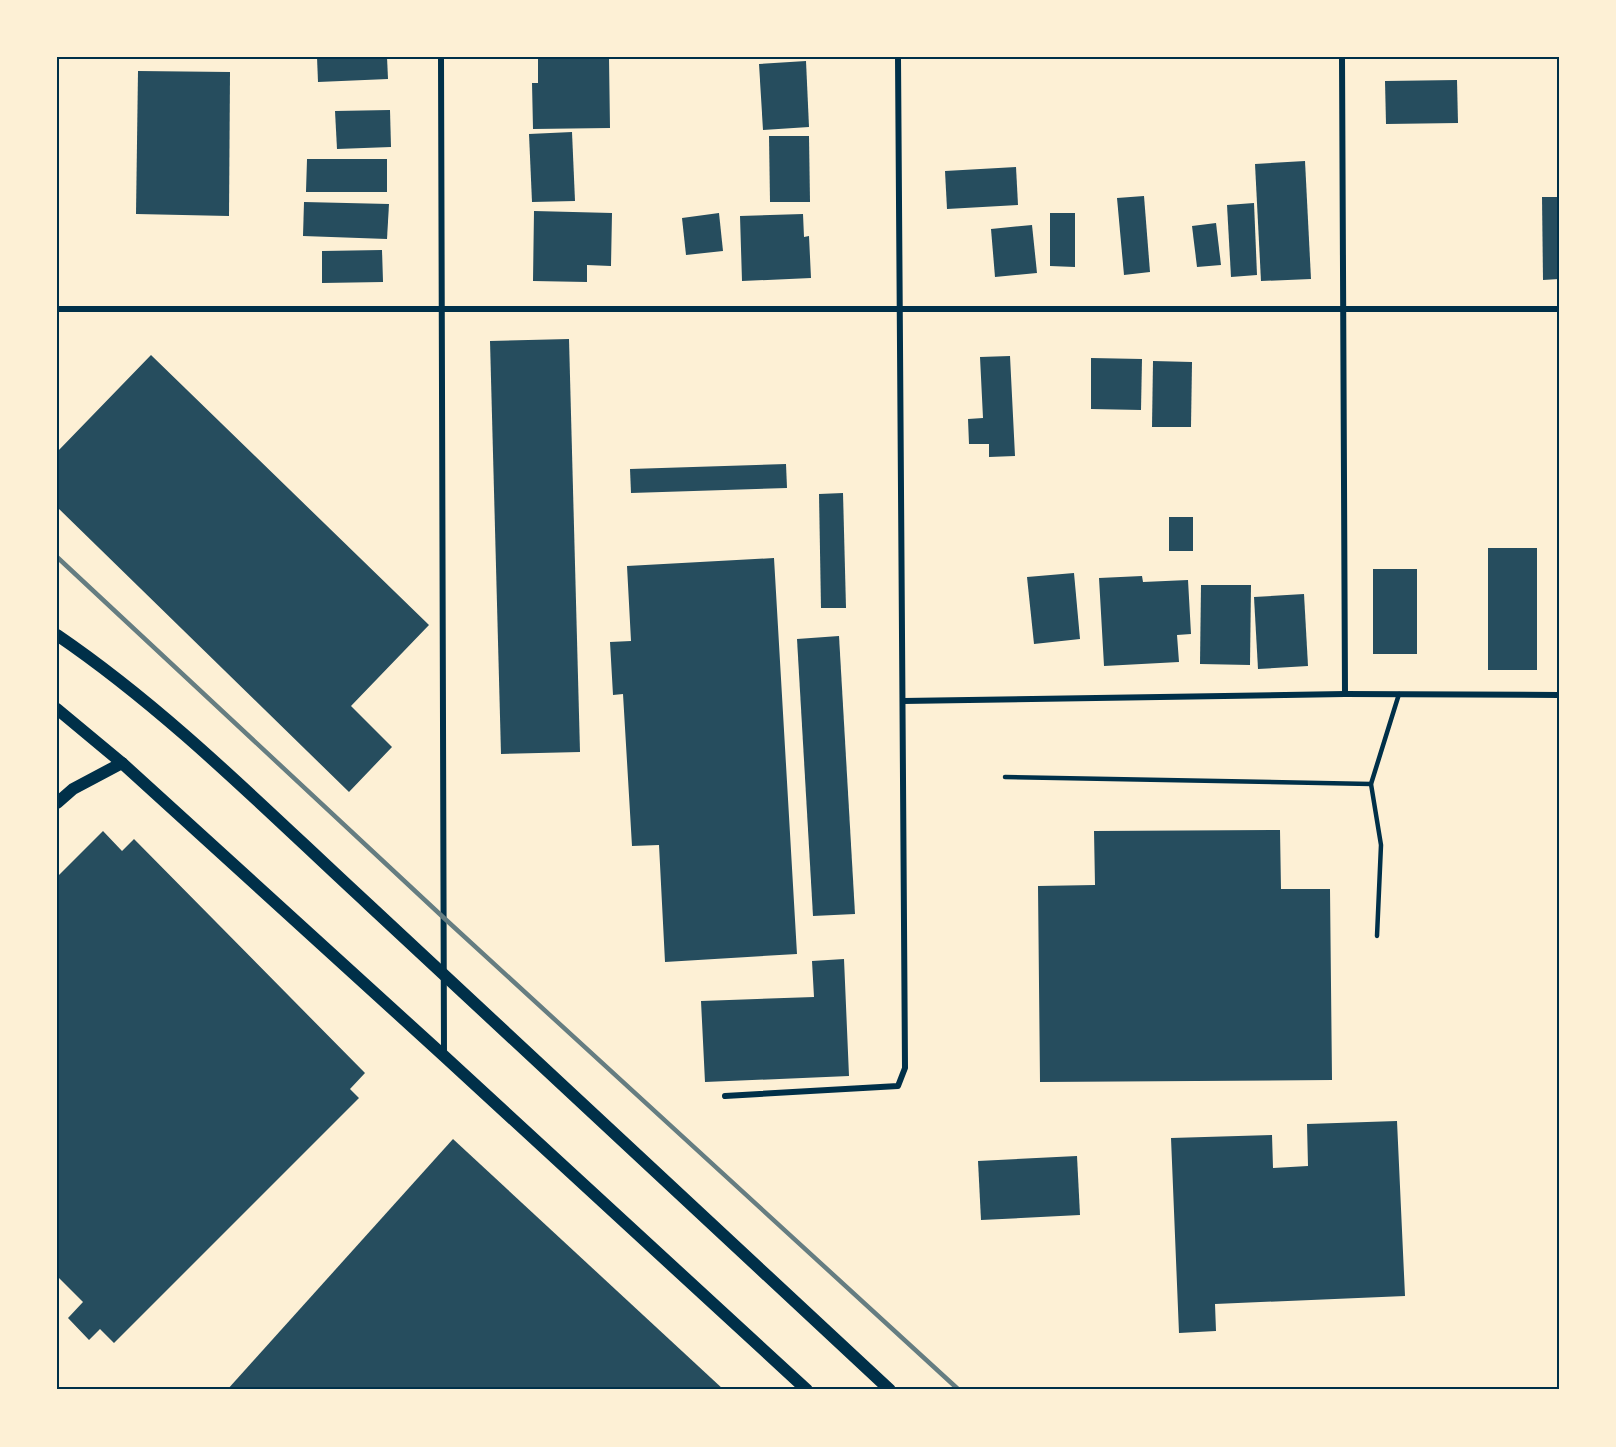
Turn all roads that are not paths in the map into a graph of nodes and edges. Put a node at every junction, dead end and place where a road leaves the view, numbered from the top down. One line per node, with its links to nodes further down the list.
1 (441, 57): 7 (street)
2 (898, 57): 4 (street)
3 (1342, 57): 5 (street)
4 (900, 308): 5 (street); 7 (street); 13 (street)
5 (1343, 308): 8 (street); 10 (street)
6 (57, 309): 7 (street)
7 (442, 309): 20 (street)
8 (1559, 309)
9 (57, 635): 20 (main road)
10 (1345, 693): 11 (street); 13 (street)
11 (1399, 694): 12 (street); 17 (lane)
12 (1559, 695)
13 (903, 701): 22 (street)
14 (57, 709): 15 (main road)
15 (122, 763): 18 (main road); 21 (main road)
16 (1005, 777): 17 (lane)
17 (1371, 784): 19 (lane)
18 (57, 803)
19 (1377, 936)
20 (444, 974): 21 (street); 24 (main road)
21 (444, 1056): 23 (main road)
22 (725, 1095)
23 (807, 1390)
24 (890, 1390)

